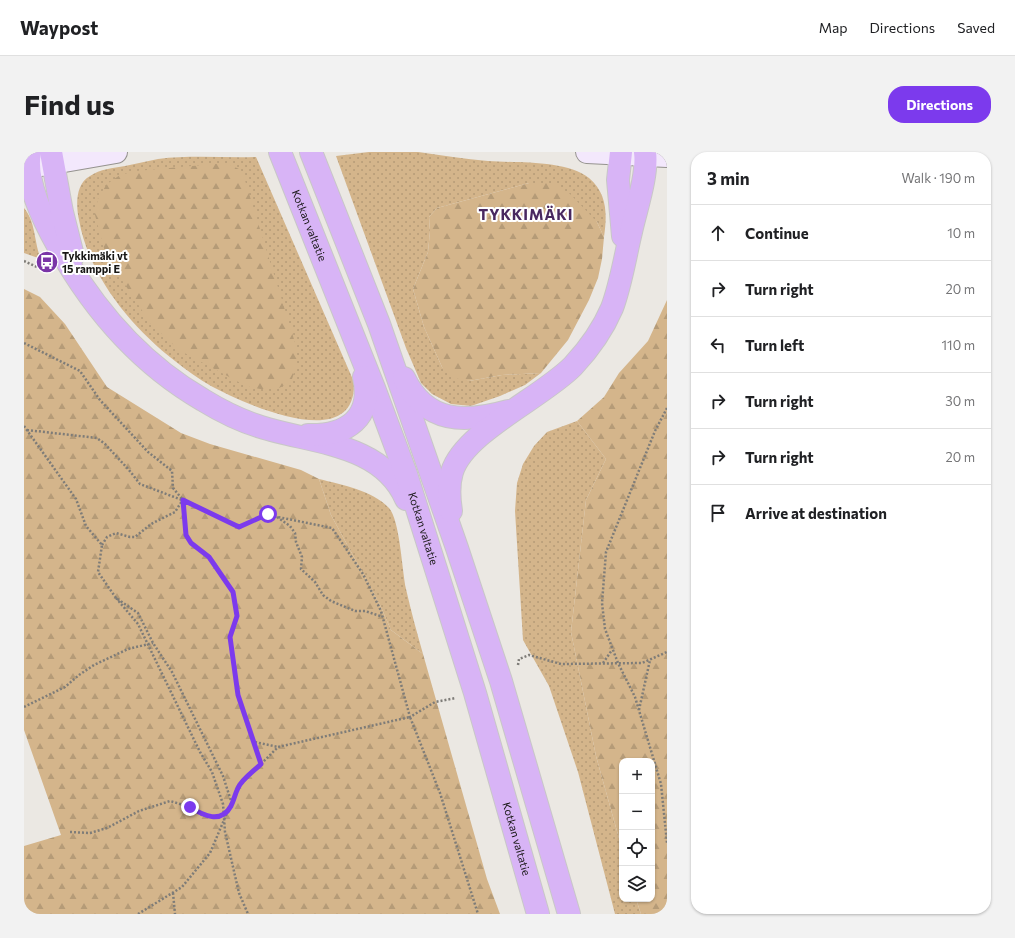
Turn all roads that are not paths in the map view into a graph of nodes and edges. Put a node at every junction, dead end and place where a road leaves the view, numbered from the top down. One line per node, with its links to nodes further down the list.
1 (116, 152): 8 (main road)
2 (280, 152): 13 (highway, Kotkan valtatie)
3 (311, 152): 12 (highway)
4 (587, 152): 5 (main road)
5 (621, 153): 6 (main road); 10 (highway)
6 (645, 153): 7 (main road); 10 (highway)
7 (667, 156)
8 (53, 157): 9 (main road); 11 (highway)
9 (28, 162): 11 (highway)
10 (623, 267): 14 (highway)
11 (102, 312): 15 (highway)
12 (379, 324): 14 (highway); 16 (highway)
13 (357, 346): 15 (highway); 17 (highway, Kotkan valtatie)
14 (513, 410): 16 (highway)
15 (287, 434): 17 (highway)
16 (457, 548): 19 (highway)
17 (439, 577): 18 (highway, Kotkan valtatie)
18 (538, 914)
19 (569, 914)

